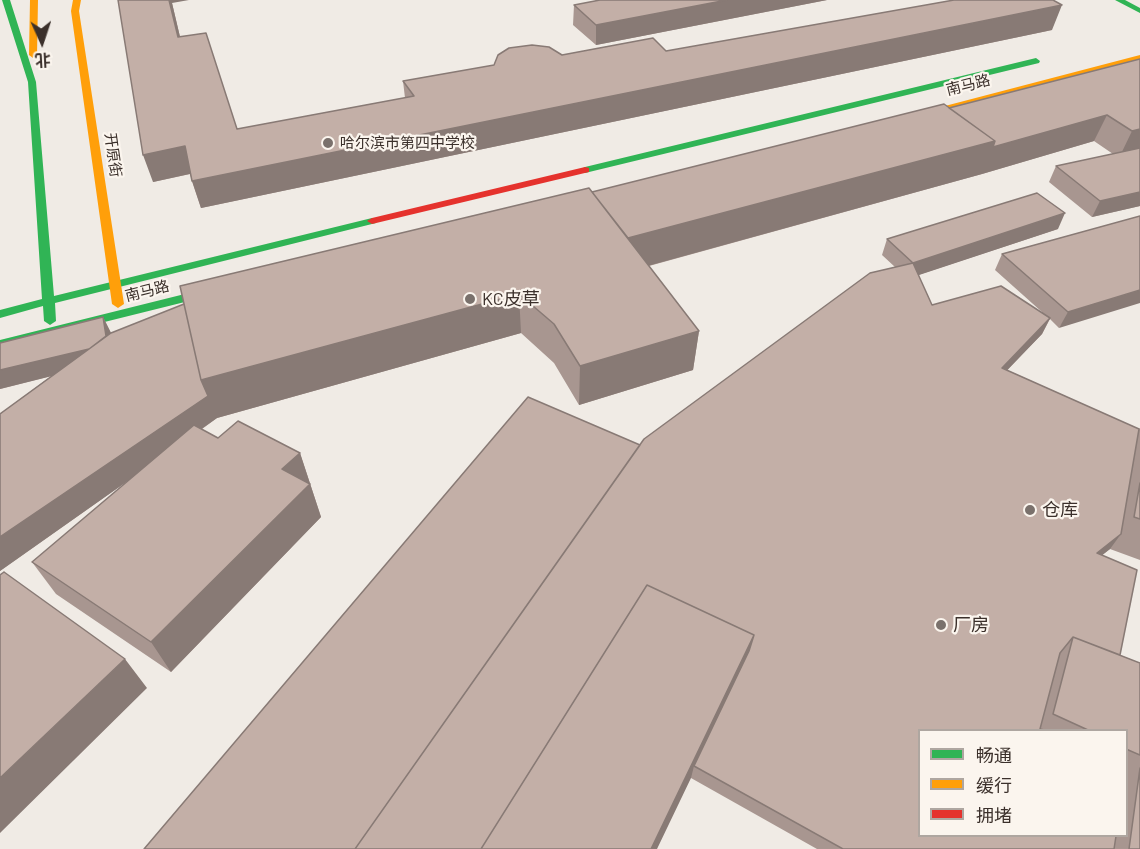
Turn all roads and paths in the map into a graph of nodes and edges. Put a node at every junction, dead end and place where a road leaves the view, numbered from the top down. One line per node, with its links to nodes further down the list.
1 (6, 0): 8 (main road)
2 (34, 0): 8 (main road)
3 (77, 0): 10 (main road, 开原街)
4 (1119, 0): 5 (main road)
5 (1140, 11)
6 (1047, 58): 10 (main road, 南马路)
7 (1140, 58): 9 (main road, 南马路)
8 (32, 82): 12 (main road)
9 (885, 122)
10 (115, 283): 12 (main road, 南马路); 14 (main road, 开原街)
11 (235, 286): 14 (main road, 南马路)
12 (50, 300): 13 (main road, 南马路); 15 (main road)
13 (0, 314)
14 (119, 315): 15 (main road, 南马路)
15 (50, 332): 16 (main road, 南马路)
16 (0, 344)

